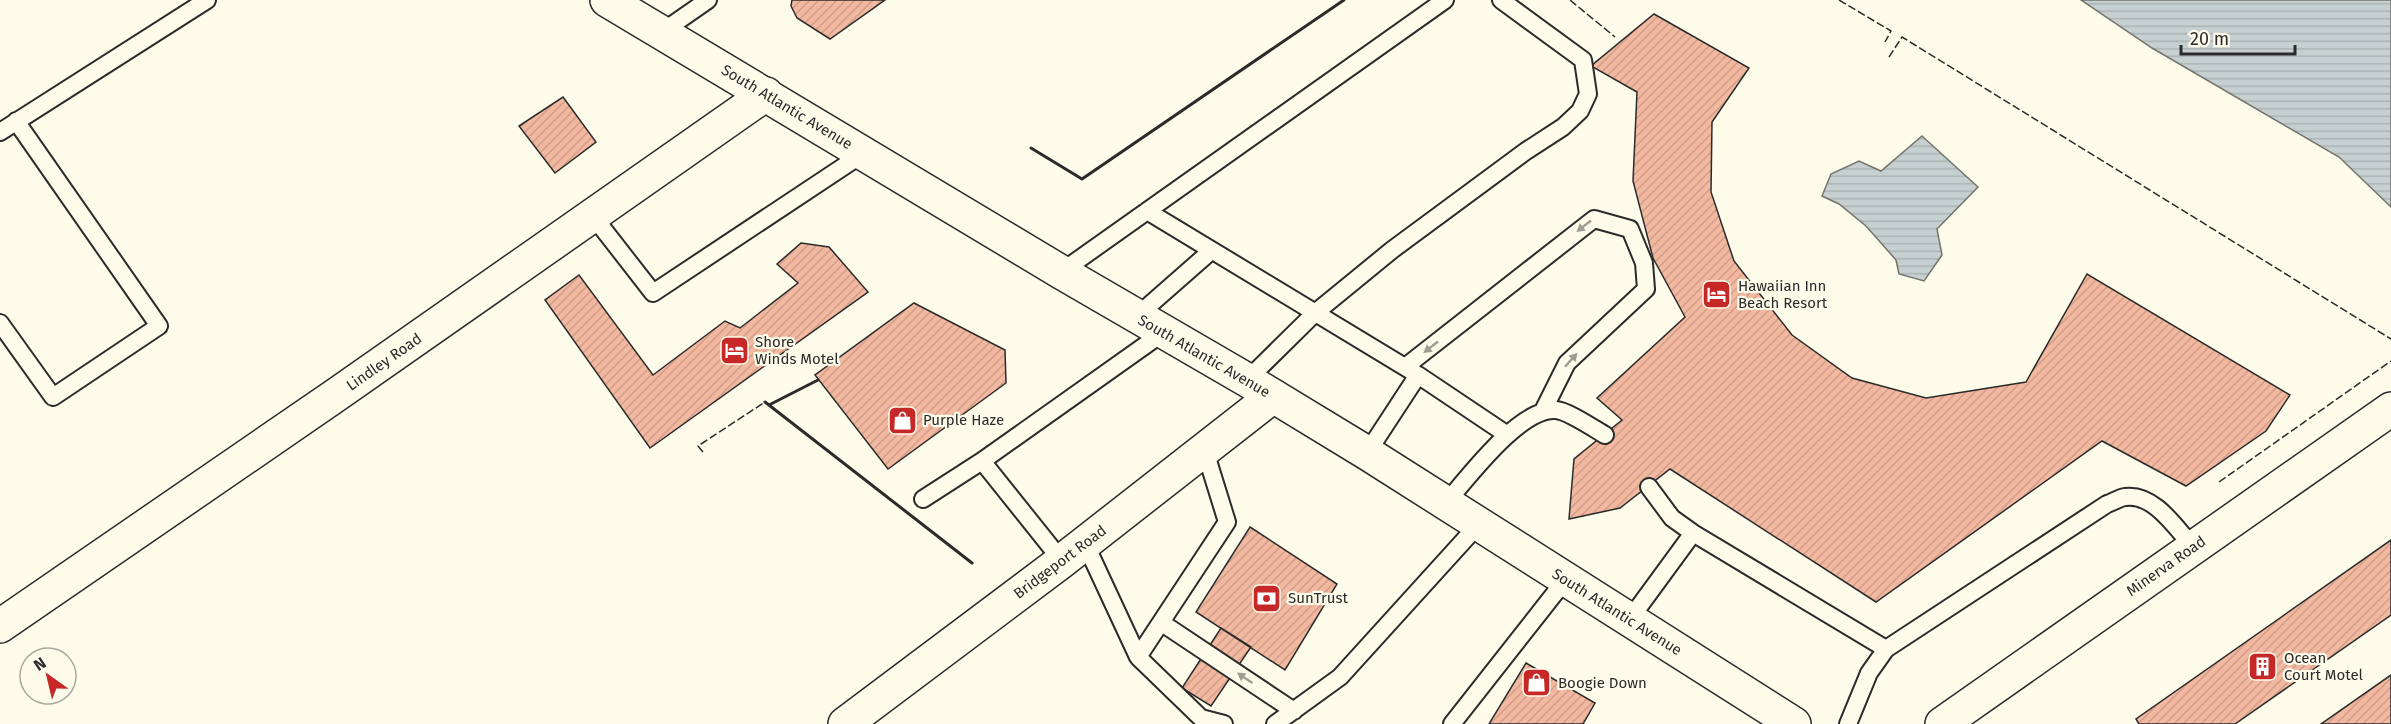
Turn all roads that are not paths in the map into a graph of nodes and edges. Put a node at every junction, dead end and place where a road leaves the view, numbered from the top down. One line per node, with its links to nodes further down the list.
1 (207, 0): 8 (lane)
2 (608, 0): 6 (street, South Atlantic Avenue)
3 (708, 0): 6 (lane)
4 (1445, 0): 11 (lane)
5 (1501, 0): 15 (lane)
6 (662, 32): 7 (street, South Atlantic Avenue)
7 (766, 94): 10 (street, South Atlantic Avenue); 12 (street, Lindley Road)
8 (16, 121): 9 (lane); 16 (lane)
9 (0, 132)
10 (864, 153): 12 (lane); 14 (street, South Atlantic Avenue)
11 (1147, 211): 13 (lane); 14 (lane)
12 (593, 216): 37 (street, Lindley Road)
13 (1211, 250): 15 (lane); 17 (lane)
14 (1061, 272): 17 (street, South Atlantic Avenue)
15 (1315, 313): 18 (lane); 19 (lane)
16 (0, 323)
17 (1150, 324): 19 (street, South Atlantic Avenue); 26 (lane)
18 (1412, 371): 21 (lane, one-way to 18); 22 (lane); 25 (lane)
19 (1260, 388): 24 (street, Bridgeport Road); 25 (street, South Atlantic Avenue)
20 (2391, 409): 32 (street, Minerva Road)
21 (1543, 411): 22 (lane); 23 (lane)
22 (1506, 434): 29 (lane)
23 (1605, 435)
24 (1205, 451): 33 (street, Bridgeport Road); 36 (lane)
25 (1367, 453): 29 (street, South Atlantic Avenue)
26 (982, 461): 28 (lane); 33 (lane)
27 (1649, 487): 31 (lane)
28 (923, 499)
29 (1445, 504): 30 (street, South Atlantic Avenue)
30 (1478, 525): 34 (street, South Atlantic Avenue); 40 (lane)
31 (1693, 533): 35 (lane); 38 (lane)
32 (2193, 547): 38 (lane); 47 (street, Minerva Road)
33 (1074, 552): 39 (lane); 41 (street, Bridgeport Road)
34 (1566, 579): 35 (street, South Atlantic Avenue); 44 (lane)
35 (1630, 619): 45 (street, South Atlantic Avenue)
36 (1162, 623): 39 (lane); 40 (lane, one-way to 36)
37 (0, 626)
38 (1886, 649): 46 (lane)
39 (1138, 657): 42 (lane)
40 (1294, 711): 43 (lane)
41 (844, 724)
42 (1224, 724)
43 (1275, 724)
44 (1452, 724)
45 (1794, 724)
46 (1848, 724)
47 (1942, 724)

